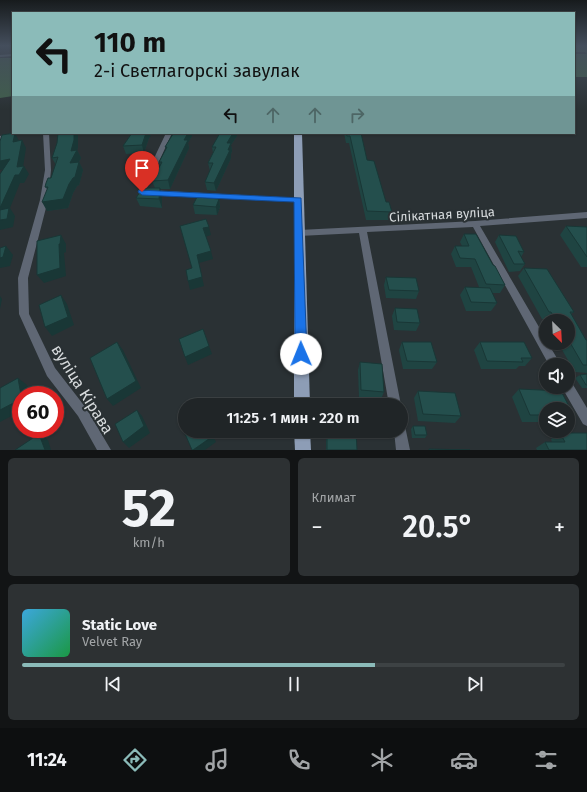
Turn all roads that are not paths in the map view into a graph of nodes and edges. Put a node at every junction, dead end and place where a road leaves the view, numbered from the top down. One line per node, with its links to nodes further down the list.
1 (16, 134): 5 (street)
2 (46, 134): 18 (street, вуліца Кірава)
3 (169, 134): 6 (street)
4 (298, 134): 6 (main road)
5 (0, 138)
6 (298, 200): 10 (main road)
7 (586, 217): 8 (street, Сілікатная вуліца)
8 (475, 224): 9 (street, Сілікатная вуліца); 11 (street)
9 (363, 231): 10 (street, Сілікатная вуліца); 14 (street)
10 (299, 233): 13 (main road)
11 (551, 358)
12 (572, 394): 15 (street)
13 (302, 398)
14 (394, 398)
15 (587, 420)
16 (302, 438): 19 (main road)
17 (401, 438): 20 (street)
18 (104, 450)
19 (303, 450)
20 (403, 450)

